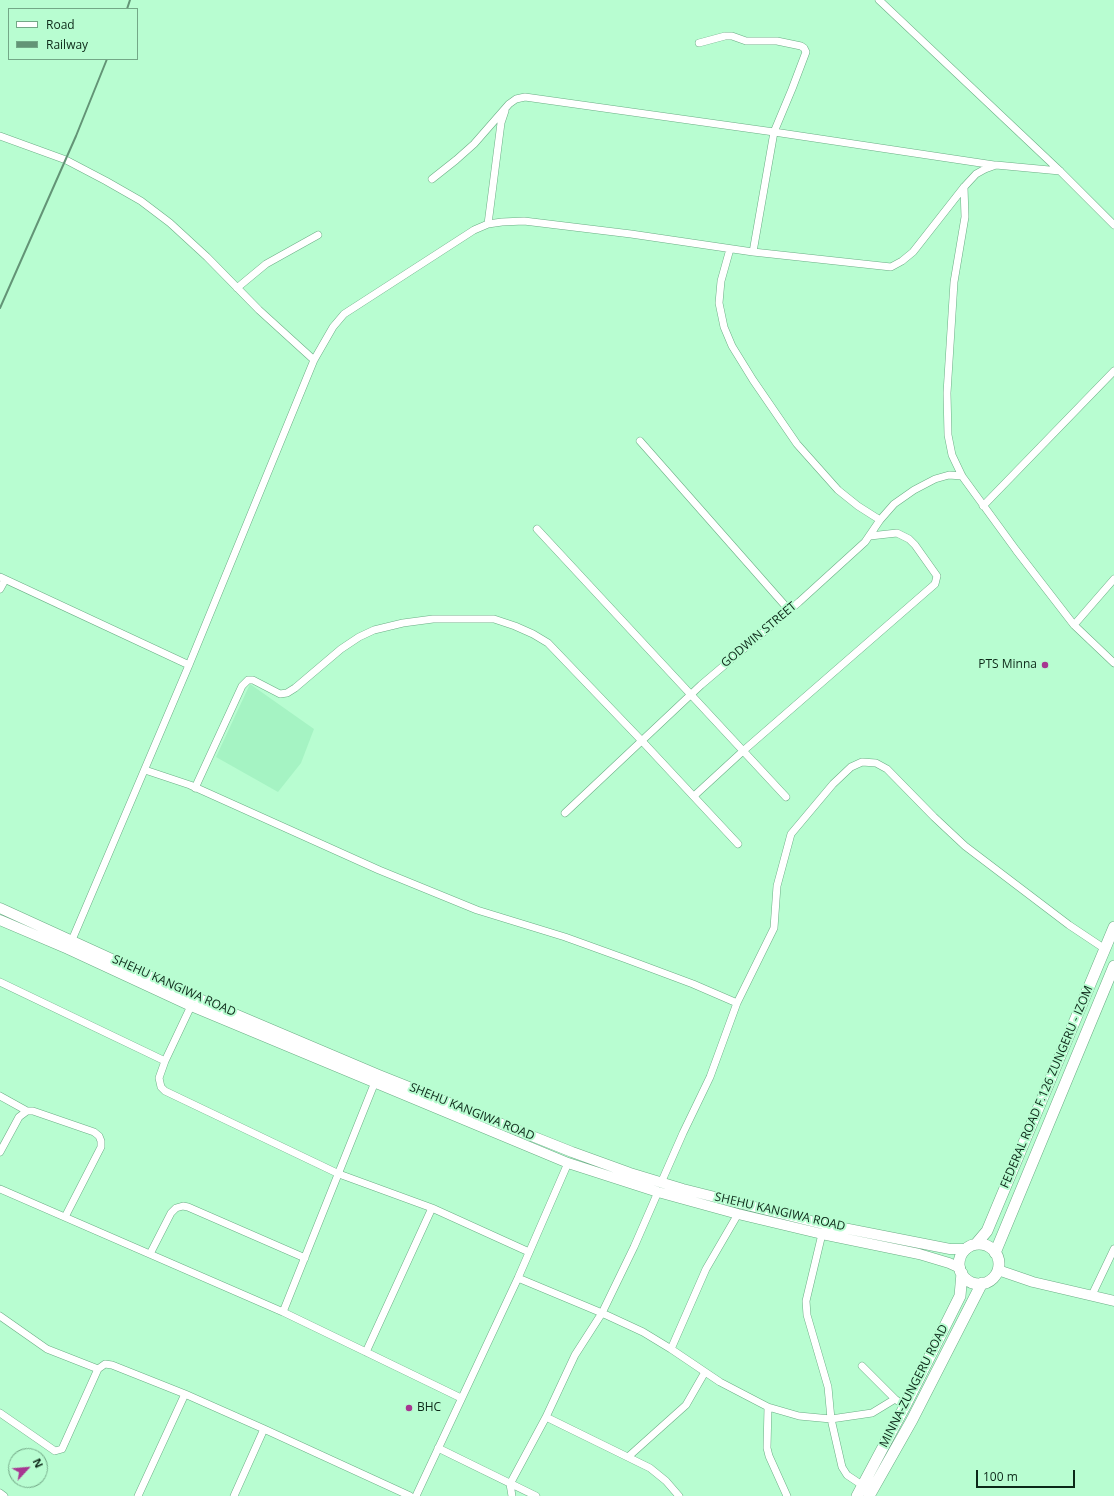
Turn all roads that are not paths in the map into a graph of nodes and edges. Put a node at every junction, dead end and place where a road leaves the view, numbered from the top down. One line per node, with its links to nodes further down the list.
1 (878, 0): 7 (street)
2 (700, 43): 4 (street)
3 (509, 104): 4 (street); 8 (street); 10 (street)
4 (774, 132): 6 (street); 14 (street)
5 (0, 136): 15 (street)
6 (996, 165): 7 (street); 9 (street)
7 (1060, 171): 11 (street)
8 (432, 179)
9 (964, 187): 14 (street); 19 (street)
10 (488, 224): 13 (street); 16 (street)
11 (1114, 225)
12 (318, 235): 15 (street)
13 (730, 249): 14 (street); 21 (street)
14 (753, 252)
15 (237, 288): 16 (street)
16 (314, 360): 30 (street)
17 (1114, 371): 20 (street)
18 (640, 441): 27 (street)
19 (962, 476): 20 (street); 21 (street, GODWIN STREET)
20 (983, 506): 28 (street)
21 (880, 520): 23 (street, GODWIN STREET)
22 (537, 529): 31 (street)
23 (870, 536): 27 (street, GODWIN STREET); 33 (street)
24 (3, 578): 26 (street); 30 (street)
25 (1114, 579): 28 (street)
26 (0, 589)
27 (789, 610): 31 (street, GODWIN STREET)
28 (1074, 625): 29 (street)
29 (1114, 663)
30 (189, 665): 34 (street)
31 (690, 695): 32 (street, GODWIN STREET); 33 (street)
32 (642, 741): 35 (street); 36 (street); 38 (street, GODWIN STREET)
33 (743, 751): 36 (street); 37 (street)
34 (145, 770): 35 (street); 43 (street)
35 (195, 788): 47 (street)
36 (694, 796): 39 (street)
37 (786, 797)
38 (565, 814)
39 (738, 844)
40 (0, 908): 43 (main road, SHEHU KANGIWA ROAD)
41 (0, 920): 48 (main road, SHEHU KANGIWA ROAD)
42 (1114, 927): 44 (main road, FEDERAL ROAD F.126 ZUNGERU - IZOM)
43 (72, 940): 58 (main road, SHEHU KANGIWA ROAD)
44 (1105, 949): 47 (street); 49 (main road, FEDERAL ROAD F.126 ZUNGERU - IZOM)
45 (1114, 966): 50 (main road, FEDERAL ROAD F.126 ZUNGERU - IZOM)
46 (0, 982): 51 (street)
47 (737, 1003): 58 (street)
48 (191, 1006): 51 (street); 52 (main road, SHEHU KANGIWA ROAD)
49 (1062, 1052): 50 (main road); 64 (main road, FEDERAL ROAD F.126 ZUNGERU - IZOM)
50 (1076, 1058): 67 (main road, FEDERAL ROAD F.126 ZUNGERU - IZOM)
51 (165, 1061): 57 (street)
52 (376, 1082): 56 (main road, SHEHU KANGIWA ROAD); 57 (street)
53 (0, 1096): 54 (street)
54 (27, 1111): 55 (street); 62 (street)
55 (0, 1152)
56 (568, 1163): 58 (main road, SHEHU KANGIWA ROAD); 66 (street)
57 (338, 1174): 60 (street); 69 (street)
58 (659, 1188): 61 (main road, SHEHU KANGIWA ROAD); 64 (main road, SHEHU KANGIWA ROAD); 77 (street)
59 (0, 1189): 62 (street)
60 (432, 1208): 66 (street); 80 (street)
61 (738, 1214): 63 (main road, SHEHU KANGIWA ROAD); 79 (street)
62 (65, 1217): 68 (street)
63 (822, 1234): 71 (main road, SHEHU KANGIWA ROAD); 91 (street)
64 (971, 1246): 67 (main road); 71 (main road)
65 (1114, 1249): 74 (street)
66 (529, 1252): 72 (street)
67 (995, 1252): 70 (main road)
68 (150, 1254): 69 (street); 76 (street)
69 (305, 1258): 76 (street)
70 (998, 1270): 73 (main road); 74 (main road)
71 (961, 1271): 73 (main road); 87 (main road, MINNA-ZUNGERU ROAD)
72 (518, 1278): 77 (street); 85 (street)
73 (982, 1283): 108 (main road, MINNA-ZUNGERU ROAD)
74 (1092, 1295): 75 (main road)
75 (1114, 1301)
76 (283, 1312): 80 (street)
77 (602, 1313): 79 (street); 90 (street)
78 (0, 1316): 82 (street)
79 (671, 1349): 83 (street)
80 (366, 1352): 85 (street)
81 (862, 1366): 86 (street)
82 (98, 1369): 84 (street); 89 (street)
83 (705, 1372): 88 (street); 94 (street)
84 (185, 1394): 92 (street); 99 (street)
85 (461, 1398): 93 (street)
86 (895, 1399): 87 (street); 91 (street)
87 (905, 1406): 96 (main road, MINNA-ZUNGERU ROAD)
88 (768, 1407): 91 (street); 106 (street)
89 (0, 1413)
90 (546, 1417): 94 (street); 95 (street)
91 (831, 1419): 96 (street)
92 (264, 1429): 100 (street); 101 (street)
93 (438, 1448): 95 (street); 102 (street)
94 (628, 1457): 105 (street)
95 (510, 1484): 103 (street); 104 (street)
96 (862, 1485): 107 (main road, MINNA-ZUNGERU ROAD)
97 (0, 1493): 98 (street)
98 (4, 1496)
99 (138, 1496)
100 (234, 1496)
101 (410, 1496)
102 (416, 1496)
103 (512, 1496)
104 (536, 1496)
105 (679, 1496)
106 (787, 1496)
107 (856, 1496)
108 (869, 1496)

